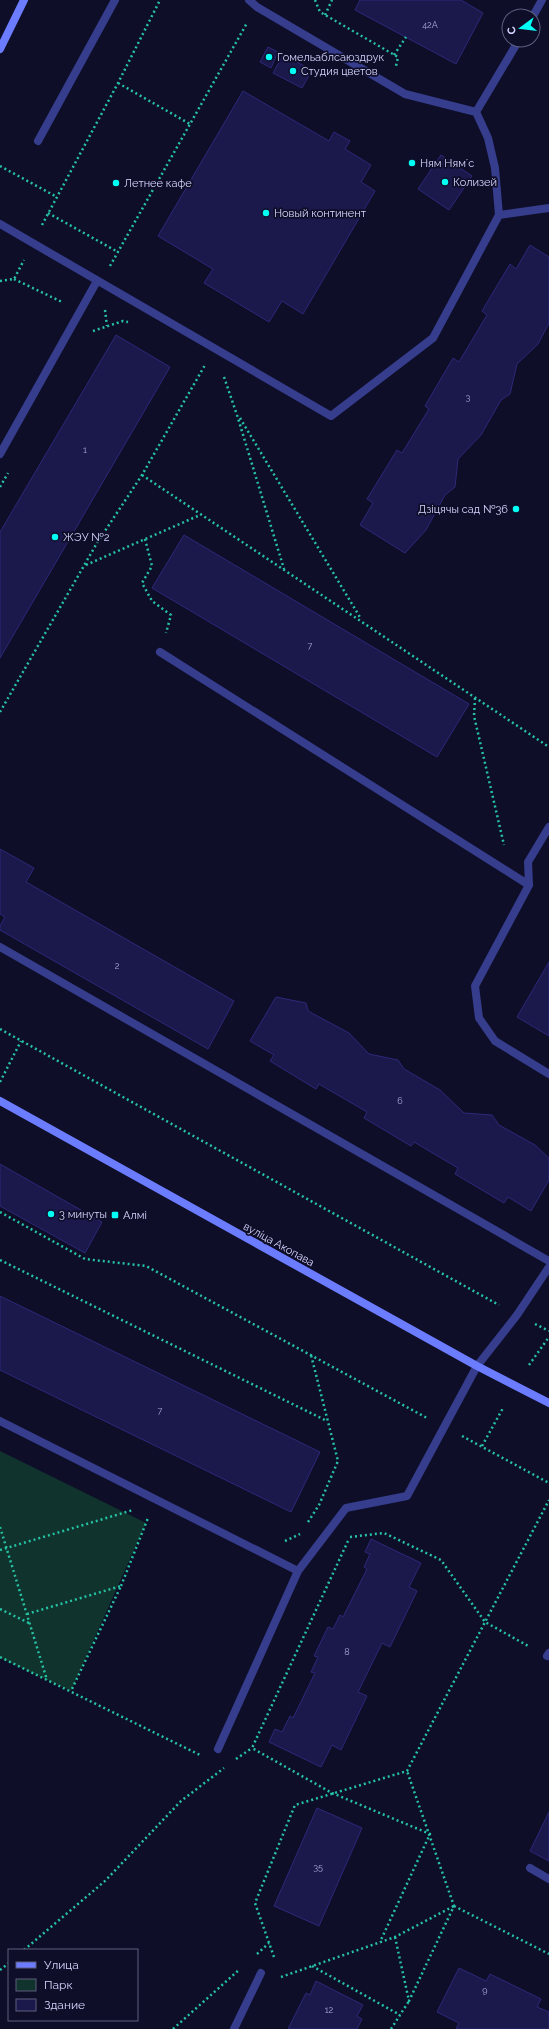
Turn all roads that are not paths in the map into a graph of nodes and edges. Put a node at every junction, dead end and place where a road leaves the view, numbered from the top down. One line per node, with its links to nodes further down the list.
1 (24, 0): 5 (main road)
2 (115, 0): 7 (lane)
3 (249, 0): 6 (lane)
4 (514, 48): 6 (lane)
5 (0, 49)
6 (476, 112): 9 (lane)
7 (38, 142)
8 (549, 208): 9 (lane)
9 (499, 215): 11 (lane)
10 (0, 224): 11 (lane)
11 (98, 282): 12 (lane)
12 (0, 454)
13 (160, 652): 15 (lane)
14 (549, 827): 15 (lane)
15 (529, 885): 17 (lane)
16 (0, 947): 19 (lane)
17 (549, 1074)
18 (0, 1101): 21 (main road, вуліца Акопава)
19 (549, 1261)
20 (549, 1267): 21 (lane)
21 (476, 1366): 22 (main road, вуліца Акопава); 24 (lane)
22 (549, 1404)
23 (0, 1421): 24 (lane)
24 (298, 1571): 25 (lane)
25 (218, 1749)
26 (530, 1868): 27 (lane)
27 (549, 1879)
28 (262, 1973): 29 (lane)
29 (234, 2029)

